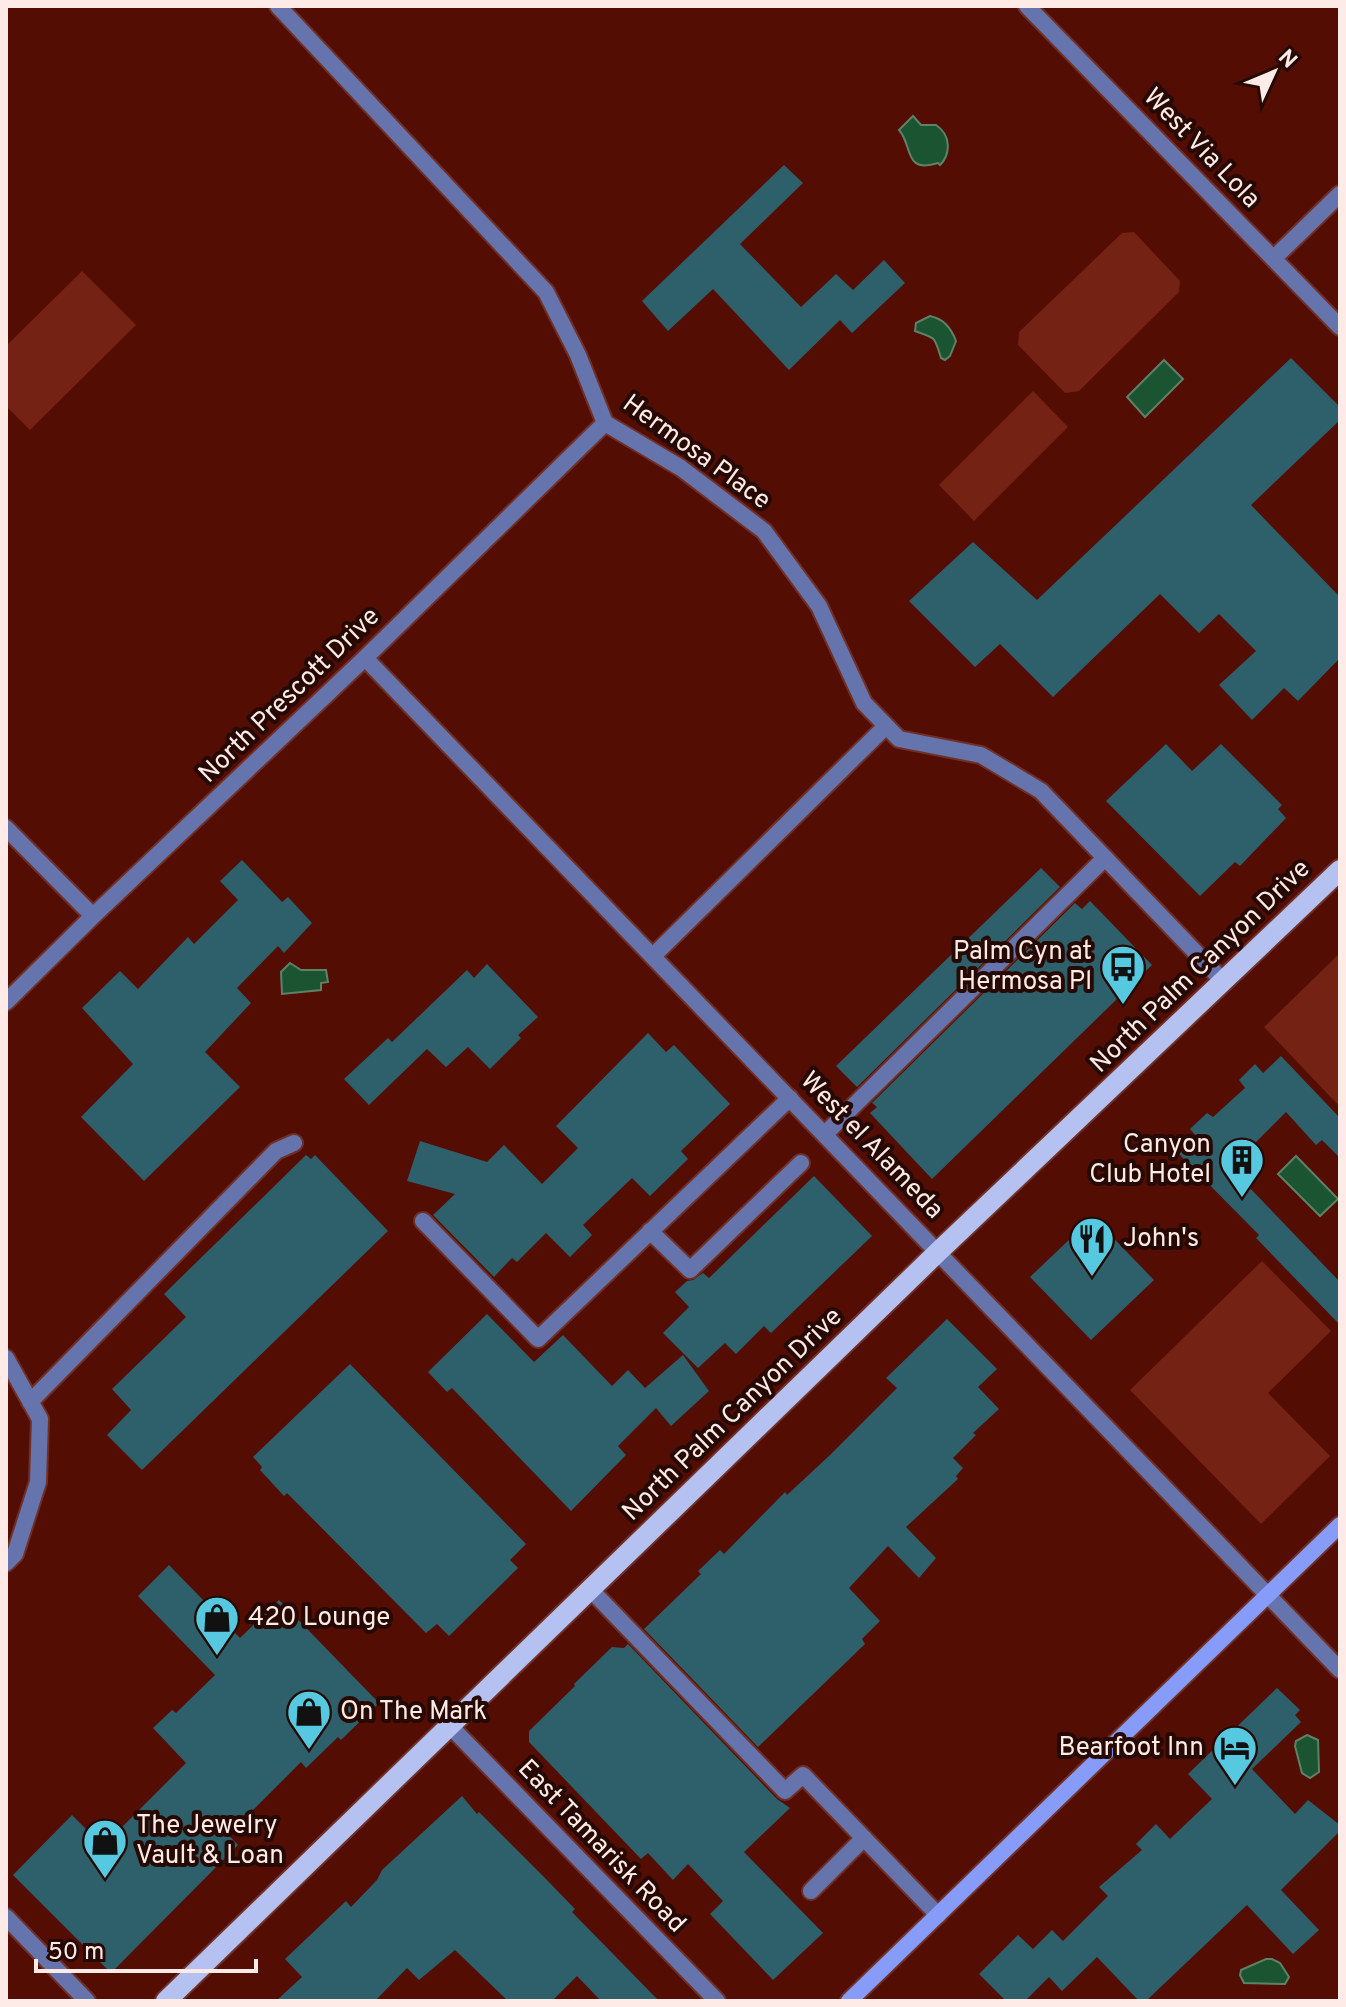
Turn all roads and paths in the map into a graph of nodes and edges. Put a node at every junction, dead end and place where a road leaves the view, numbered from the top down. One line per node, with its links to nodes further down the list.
1 (278, 6): 6 (street, Hermosa Place)
2 (1027, 6): 4 (street, West Via Lola)
3 (1340, 194): 4 (street)
4 (1274, 258): 5 (street, West Via Lola)
5 (1340, 327)
6 (605, 423): 7 (street, North Prescott Drive); 8 (street, Hermosa Place)
7 (365, 658): 12 (street, North Prescott Drive); 13 (street, West el Alameda)
8 (886, 726): 10 (street, Hermosa Place); 13 (street)
9 (6, 828): 12 (street)
10 (1105, 858): 14 (street, Hermosa Place); 17 (street)
11 (1340, 870): 14 (main road, North Palm Canyon Drive)
12 (93, 916): 15 (street, North Prescott Drive)
13 (653, 956): 16 (street, West el Alameda)
14 (1224, 982): 22 (main road, North Palm Canyon Drive)
15 (6, 1002)
16 (790, 1098): 17 (street, West el Alameda); 21 (street)
17 (825, 1134): 22 (street, West el Alameda)
18 (294, 1143): 24 (street)
19 (801, 1163): 21 (street)
20 (423, 1221): 21 (street)
21 (650, 1231)
22 (939, 1251): 27 (main road, North Palm Canyon Drive); 28 (street, West el Alameda)
23 (6, 1358): 24 (street)
24 (30, 1402): 26 (street)
25 (1340, 1525): 28 (main road)
26 (6, 1563)
27 (591, 1590): 30 (main road, North Palm Canyon Drive); 31 (street)
28 (1268, 1595): 29 (street, West el Alameda); 33 (main road)
29 (1340, 1670)
30 (450, 1726): 36 (main road, North Palm Canyon Drive); 37 (street, East Tamarisk Road)
31 (864, 1838): 32 (street); 33 (street)
32 (811, 1891)
33 (938, 1915): 38 (main road)
34 (6, 1917): 35 (street)
35 (87, 2001)
36 (166, 2001)
37 (717, 2001)
38 (849, 2001)

